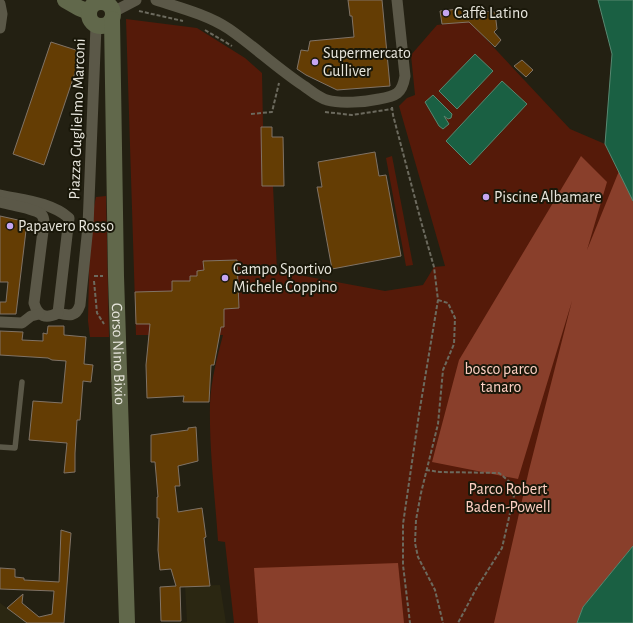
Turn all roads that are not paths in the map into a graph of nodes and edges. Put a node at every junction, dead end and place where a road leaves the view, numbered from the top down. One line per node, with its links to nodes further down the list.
1 (65, 0): 7 (main road)
2 (136, 0): 6 (street)
3 (156, 0): 4 (street)
4 (397, 0)
5 (0, 4): 8 (street)
6 (109, 8): 7 (main road); 7 (main road); 9 (main road, Corso Nino Bixio)
7 (93, 19): 9 (main road, Corso Nino Bixio); 12 (street, Piazza Guglielmo Marconi)
8 (0, 28)
9 (114, 85): 17 (main road, Corso Nino Bixio)
10 (0, 194): 12 (street, Piazza Guglielmo Marconi)
11 (0, 202): 13 (street)
12 (58, 313): 13 (street, Piazza Guglielmo Marconi)
13 (39, 314): 14 (street)
14 (0, 322)
15 (22, 382): 16 (lane)
16 (0, 447)
17 (127, 623)

